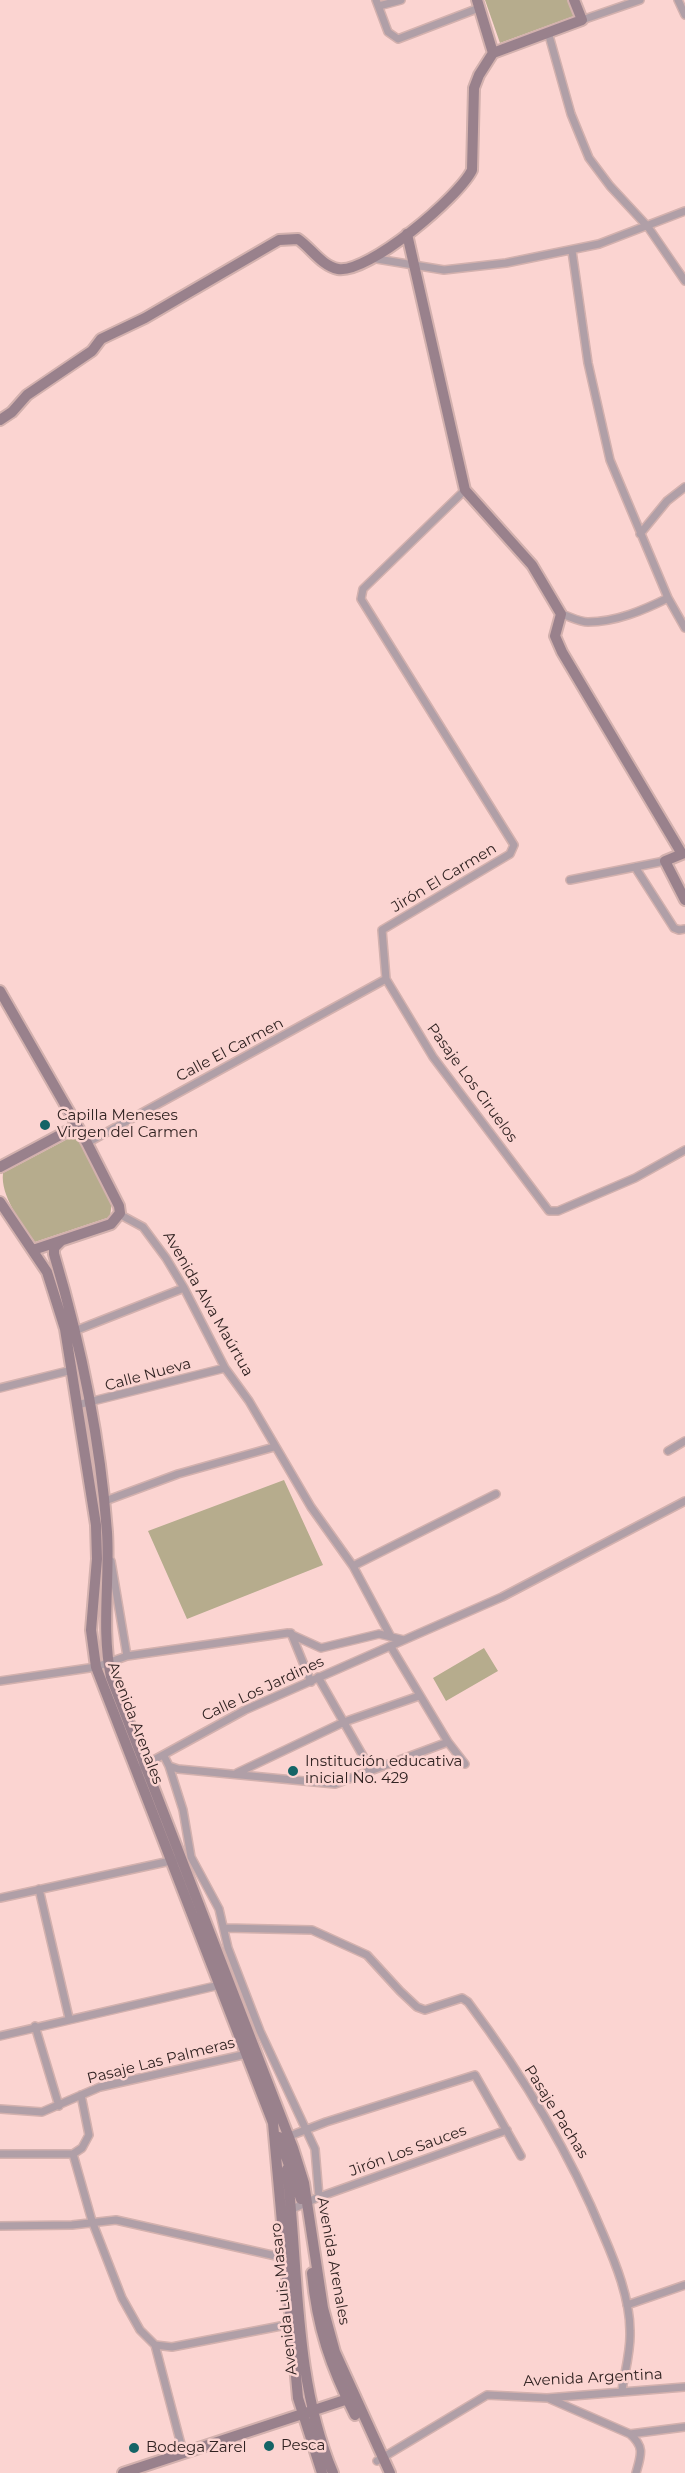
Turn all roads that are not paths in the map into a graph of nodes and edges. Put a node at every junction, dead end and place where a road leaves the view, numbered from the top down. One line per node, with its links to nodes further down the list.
1 (400, 0): 5 (street)
2 (574, 0): 8 (main road)
3 (640, 0): 8 (street)
4 (678, 0): 7 (street)
5 (377, 3): 6 (street)
6 (478, 4): 10 (main road)
7 (685, 15)
8 (582, 20): 9 (main road)
9 (548, 32): 10 (main road); 12 (street)
10 (493, 53): 13 (main road)
11 (685, 211): 12 (street)
12 (648, 226): 14 (street); 17 (street)
13 (407, 234): 15 (main road); 16 (main road)
14 (572, 251): 16 (street); 21 (street)
15 (370, 258): 16 (street); 18 (main road)
16 (415, 267): 20 (main road)
17 (685, 281)
18 (0, 420)
19 (685, 486): 21 (street)
20 (465, 490): 23 (main road); 31 (street, Jirón El Carmen)
21 (640, 534): 22 (street)
22 (668, 598): 23 (street); 24 (street)
23 (561, 614): 25 (main road)
24 (685, 628)
25 (684, 853): 26 (main road)
26 (664, 861): 27 (street); 29 (main road)
27 (635, 867): 28 (street); 30 (street)
28 (570, 880)
29 (685, 900)
30 (685, 928)
31 (382, 930): 32 (street, Pasaje Los Ciruelos)
32 (386, 979): 35 (street, Calle El Carmen); 36 (street, Pasaje Los Ciruelos)
33 (0, 991): 34 (main road)
34 (77, 1126): 35 (main road); 37 (main road)
35 (87, 1143): 39 (main road)
36 (685, 1150)
37 (0, 1167)
38 (0, 1202): 41 (main road, Avenida Arenales)
39 (119, 1214): 40 (main road); 42 (street, Avenida Alva Maúrtua)
40 (60, 1242): 41 (main road); 43 (main road)
41 (33, 1250): 45 (main road, Avenida Arenales)
42 (184, 1288): 43 (street); 44 (street, Avenida Alva Maúrtua)
43 (77, 1330): 47 (main road)
44 (225, 1368): 47 (street, Calle Nueva); 50 (street, Avenida Alva Maúrtua)
45 (72, 1370): 46 (street); 48 (main road, Avenida Arenales)
46 (0, 1388)
47 (91, 1404): 48 (street, Calle Nueva); 53 (main road)
48 (77, 1406): 63 (main road, Avenida Arenales)
49 (685, 1441): 51 (street)
50 (274, 1447): 53 (street); 56 (street, Avenida Alva Maúrtua)
51 (668, 1451)
52 (496, 1494): 56 (street)
53 (105, 1501): 55 (main road)
54 (685, 1501): 59 (street, Calle Los Jardines)
55 (108, 1550): 61 (street); 62 (main road)
56 (353, 1566): 58 (street, Avenida Alva Maúrtua)
57 (291, 1633): 58 (street); 61 (street); 66 (street)
58 (391, 1637): 59 (street)
59 (404, 1640): 60 (street, Calle Los Jardines)
60 (391, 1647): 64 (street, Calle Los Jardines); 67 (street)
61 (127, 1656): 62 (street)
62 (108, 1663): 63 (street); 73 (main road)
63 (96, 1667): 65 (street); 73 (main road, Avenida Arenales)
64 (318, 1677): 66 (street, Calle Los Jardines); 68 (street)
65 (0, 1681)
66 (311, 1682): 70 (street, Calle Los Jardines)
67 (420, 1696): 68 (street); 69 (street)
68 (344, 1722): 74 (street); 75 (street)
69 (448, 1742): 71 (street); 74 (street)
70 (164, 1756): 72 (street); 73 (street, Calle Los Jardines)
71 (465, 1764)
72 (169, 1766): 75 (street); 79 (street)
73 (141, 1767): 76 (main road, Avenida Arenales)
74 (371, 1770): 75 (street)
75 (235, 1775)
76 (176, 1860): 77 (street); 80 (main road, Avenida Arenales); 88 (main road)
77 (39, 1889): 78 (street); 81 (street)
78 (0, 1898)
79 (225, 1928): 89 (street); 103 (street, Pasaje Pachas)
80 (220, 1985): 81 (street); 84 (main road, Avenida Arenales)
81 (69, 2018): 82 (street)
82 (35, 2026): 83 (street); 86 (street)
83 (0, 2036)
84 (247, 2054): 85 (street, Pasaje Las Palmeras); 88 (main road, Avenida Arenales)
85 (81, 2095): 86 (street, Pasaje Las Palmeras); 94 (street)
86 (59, 2106): 87 (street, Pasaje Las Palmeras)
87 (0, 2109)
88 (277, 2121): 91 (main road); 98 (main road, Avenida Arenales)
89 (306, 2129): 90 (street); 91 (street); 96 (street)
90 (507, 2130): 95 (street); 96 (street, Jirón Los Sauces)
91 (284, 2138): 92 (main road); 97 (main road, Avenida Arenales)
92 (285, 2151): 97 (main road); 98 (main road, Avenida Luis Masaro)
93 (0, 2154): 94 (street)
94 (73, 2154): 99 (street)
95 (521, 2156)
96 (319, 2197): 97 (street, Jirón Los Sauces)
97 (305, 2205): 98 (street, Avenida Arenales); 109 (main road)
98 (286, 2212): 101 (main road, Avenida Luis Masaro); 110 (main road, Avenida Luis Masaro)
99 (92, 2222): 100 (street); 101 (street); 105 (street)
100 (0, 2226)
101 (285, 2258): 104 (main road, Avenida Luis Masaro)
102 (685, 2285): 103 (street)
103 (627, 2305): 107 (street, Pasaje Pachas)
104 (291, 2324): 105 (street); 111 (main road, Avenida Luis Masaro)
105 (155, 2345): 114 (street)
106 (685, 2387): 107 (street, Avenida Argentina)
107 (622, 2390): 108 (street, Avenida Argentina)
108 (547, 2397): 113 (street); 115 (street, Avenida Argentina)
109 (351, 2398): 110 (main road); 115 (main road)
110 (313, 2409): 111 (main road); 118 (main road, Avenida Luis Masaro)
111 (301, 2413): 114 (main road); 117 (main road, Avenida Luis Masaro)
112 (685, 2427): 113 (street)
113 (630, 2434): 121 (street)
114 (183, 2452): 116 (main road)
115 (380, 2460): 119 (main road); 120 (main road)
116 (123, 2473)
117 (322, 2473)
118 (333, 2473)
119 (382, 2473)
120 (390, 2473)
121 (636, 2473)

